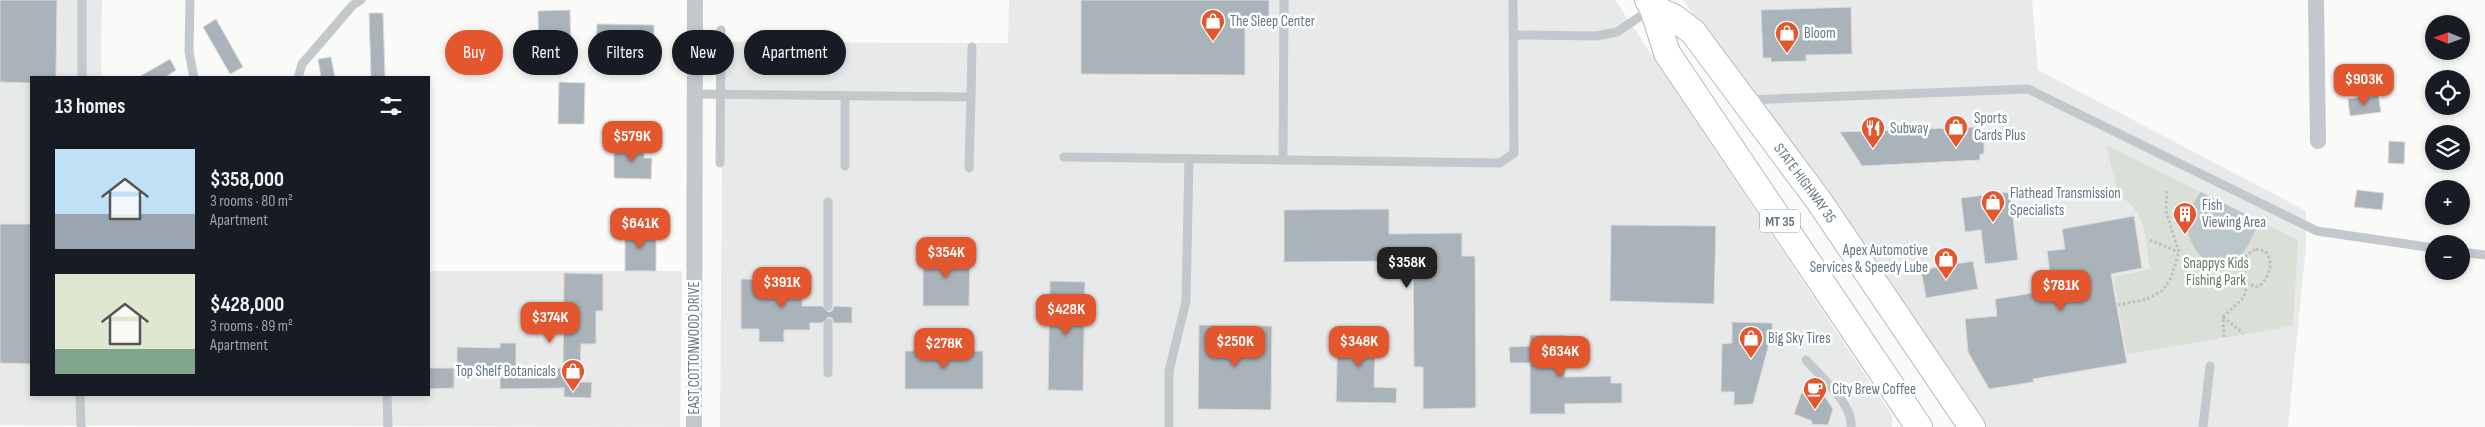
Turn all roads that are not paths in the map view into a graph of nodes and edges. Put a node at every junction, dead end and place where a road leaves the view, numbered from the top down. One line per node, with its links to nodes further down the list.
1 (82, 0): 12 (lane)
2 (190, 0): 13 (lane)
3 (361, 0): 14 (lane)
4 (695, 0): 15 (street, EAST COTTONWOOD DRIVE)
5 (1284, 0): 23 (lane)
6 (1513, 0): 9 (lane)
7 (2316, 0): 20 (street)
8 (1650, 4): 9 (lane); 19 (main road, STATE HIGHWAY 35 / MT 35); 43 (main road, MT 35)
9 (1514, 36): 23 (lane)
10 (972, 47): 18 (lane)
11 (721, 75): 16 (lane)
12 (82, 76)
13 (194, 76)
14 (299, 76)
15 (694, 94): 16 (lane); 40 (street, EAST COTTONWOOD DRIVE)
16 (721, 94): 17 (lane); 24 (lane)
17 (845, 96): 18 (lane); 25 (lane)
18 (971, 98): 26 (lane)
19 (1744, 100): 28 (lane); 44 (main road, STATE HIGHWAY 35 / MT 35)
20 (2318, 141)
21 (1064, 157): 22 (lane)
22 (1189, 159): 23 (lane); 41 (lane)
23 (1283, 160)
24 (720, 163)
25 (845, 166)
26 (969, 168)
27 (828, 202): 31 (lane)
28 (2425, 247)
29 (2470, 253): 30 (lane)
30 (2485, 255)
31 (828, 306)
32 (828, 323): 35 (lane)
33 (1806, 360): 42 (lane)
34 (2210, 366): 45 (lane)
35 (828, 373)
36 (80, 396): 38 (lane)
37 (387, 396): 39 (lane)
38 (81, 427)
39 (388, 427)
40 (694, 427)
41 (1169, 427)
42 (1851, 427)
43 (1919, 427)
44 (1972, 427)
45 (2203, 427)

